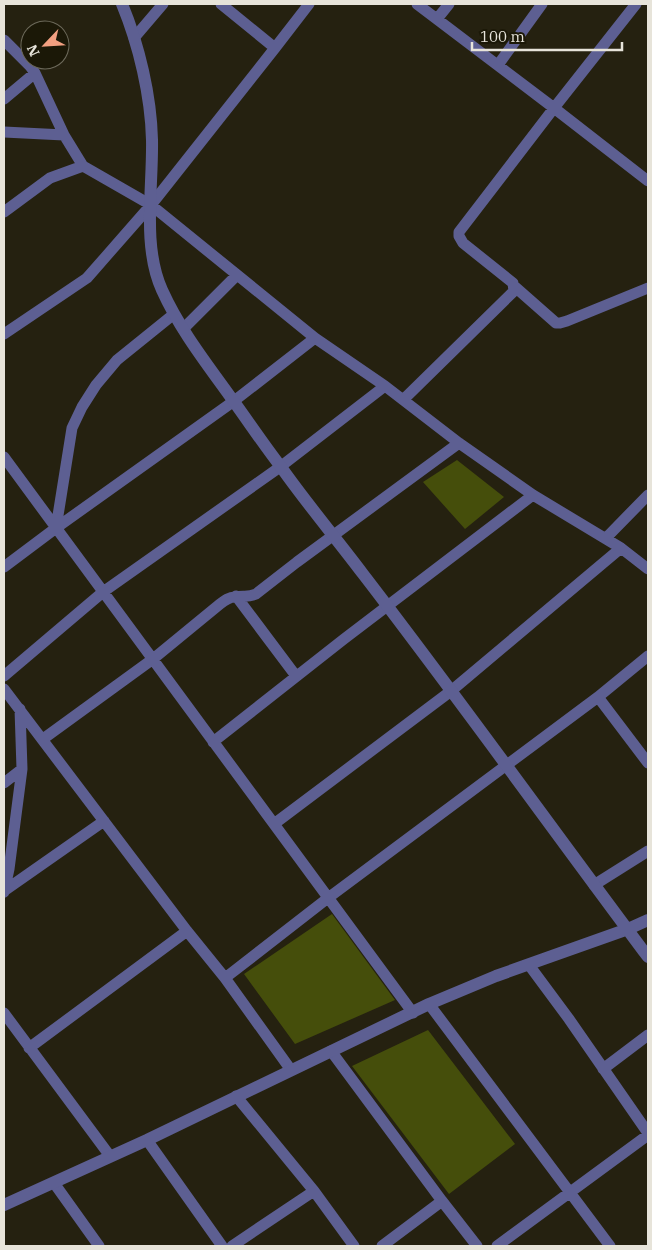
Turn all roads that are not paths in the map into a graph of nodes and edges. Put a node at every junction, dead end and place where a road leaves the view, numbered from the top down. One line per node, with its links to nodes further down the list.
1 (122, 4): 10 (street)
2 (163, 4): 10 (street)
3 (221, 4): 12 (street)
4 (309, 4): 12 (street)
5 (417, 4): 9 (street)
6 (449, 4): 9 (street)
7 (542, 4): 13 (street)
8 (636, 4): 16 (street)
9 (437, 20): 13 (street)
10 (134, 38): 21 (street)
11 (4, 40): 14 (street)
12 (275, 48): 21 (street)
13 (498, 65): 16 (street)
14 (35, 73): 15 (street); 18 (street)
15 (4, 99)
16 (554, 108): 20 (street); 24 (street)
17 (4, 132): 18 (street)
18 (64, 135): 19 (street)
19 (83, 166): 21 (street); 22 (street)
20 (648, 180)
21 (151, 205): 23 (street); 26 (street); 28 (street)
22 (4, 212)
23 (238, 274): 27 (street); 29 (street)
24 (514, 286): 25 (street); 31 (street)
25 (648, 288)
26 (174, 314): 27 (street); 38 (street)
27 (183, 329): 32 (street)
28 (4, 334)
29 (315, 338): 30 (street); 32 (street)
30 (385, 386): 31 (street); 35 (street)
31 (403, 400): 33 (street)
32 (234, 401): 35 (street); 38 (street)
33 (460, 443): 36 (street); 39 (street)
34 (4, 457): 38 (street)
35 (280, 467): 39 (street); 44 (street)
36 (533, 495): 40 (street); 46 (street)
37 (648, 495): 40 (street)
38 (56, 528): 42 (street); 44 (street)
39 (332, 536): 45 (street); 46 (street)
40 (606, 538): 41 (street)
41 (621, 548): 43 (street); 52 (street)
42 (4, 567)
43 (648, 569)
44 (103, 592): 48 (street); 49 (street)
45 (236, 596): 48 (street); 50 (street)
46 (387, 606): 50 (street); 52 (street)
47 (648, 656): 53 (street)
48 (153, 659): 55 (street); 56 (street)
49 (4, 676)
50 (296, 676): 56 (street)
51 (4, 689): 54 (street)
52 (451, 691): 58 (street); 62 (street)
53 (598, 697): 57 (street); 58 (street)
54 (20, 709): 55 (street); 59 (street)
55 (43, 740): 61 (street)
56 (213, 742): 62 (street)
57 (648, 763)
58 (506, 766): 64 (street); 66 (street)
59 (22, 769): 60 (street); 65 (street)
60 (4, 783)
61 (104, 821): 65 (street); 69 (street)
62 (274, 824): 66 (street)
63 (648, 851): 64 (street)
64 (594, 885): 68 (street)
65 (4, 891)
66 (328, 898): 72 (street); 75 (street)
67 (648, 920): 68 (street)
68 (628, 930): 70 (street); 71 (street)
69 (187, 931): 72 (street); 77 (street)
70 (648, 957)
71 (529, 964): 73 (street); 79 (street)
72 (225, 978): 80 (street)
73 (429, 1004): 75 (street); 87 (street)
74 (4, 1013): 77 (street)
75 (413, 1013): 78 (street)
76 (648, 1036): 79 (street)
77 (29, 1048): 84 (street)
78 (331, 1052): 80 (street); 88 (street)
79 (603, 1069): 82 (street)
80 (291, 1070): 81 (street)
81 (236, 1096): 83 (street); 86 (street)
82 (648, 1134): 87 (street)
83 (147, 1140): 84 (street); 91 (street)
84 (110, 1156): 85 (street)
85 (54, 1183): 89 (street); 90 (street)
86 (314, 1191): 92 (street); 93 (street)
87 (570, 1193): 96 (street); 97 (street)
88 (442, 1201): 94 (street); 95 (street)
89 (4, 1206)
90 (99, 1246)
91 (222, 1246)
92 (232, 1246)
93 (354, 1246)
94 (382, 1246)
95 (477, 1246)
96 (496, 1246)
97 (610, 1246)

